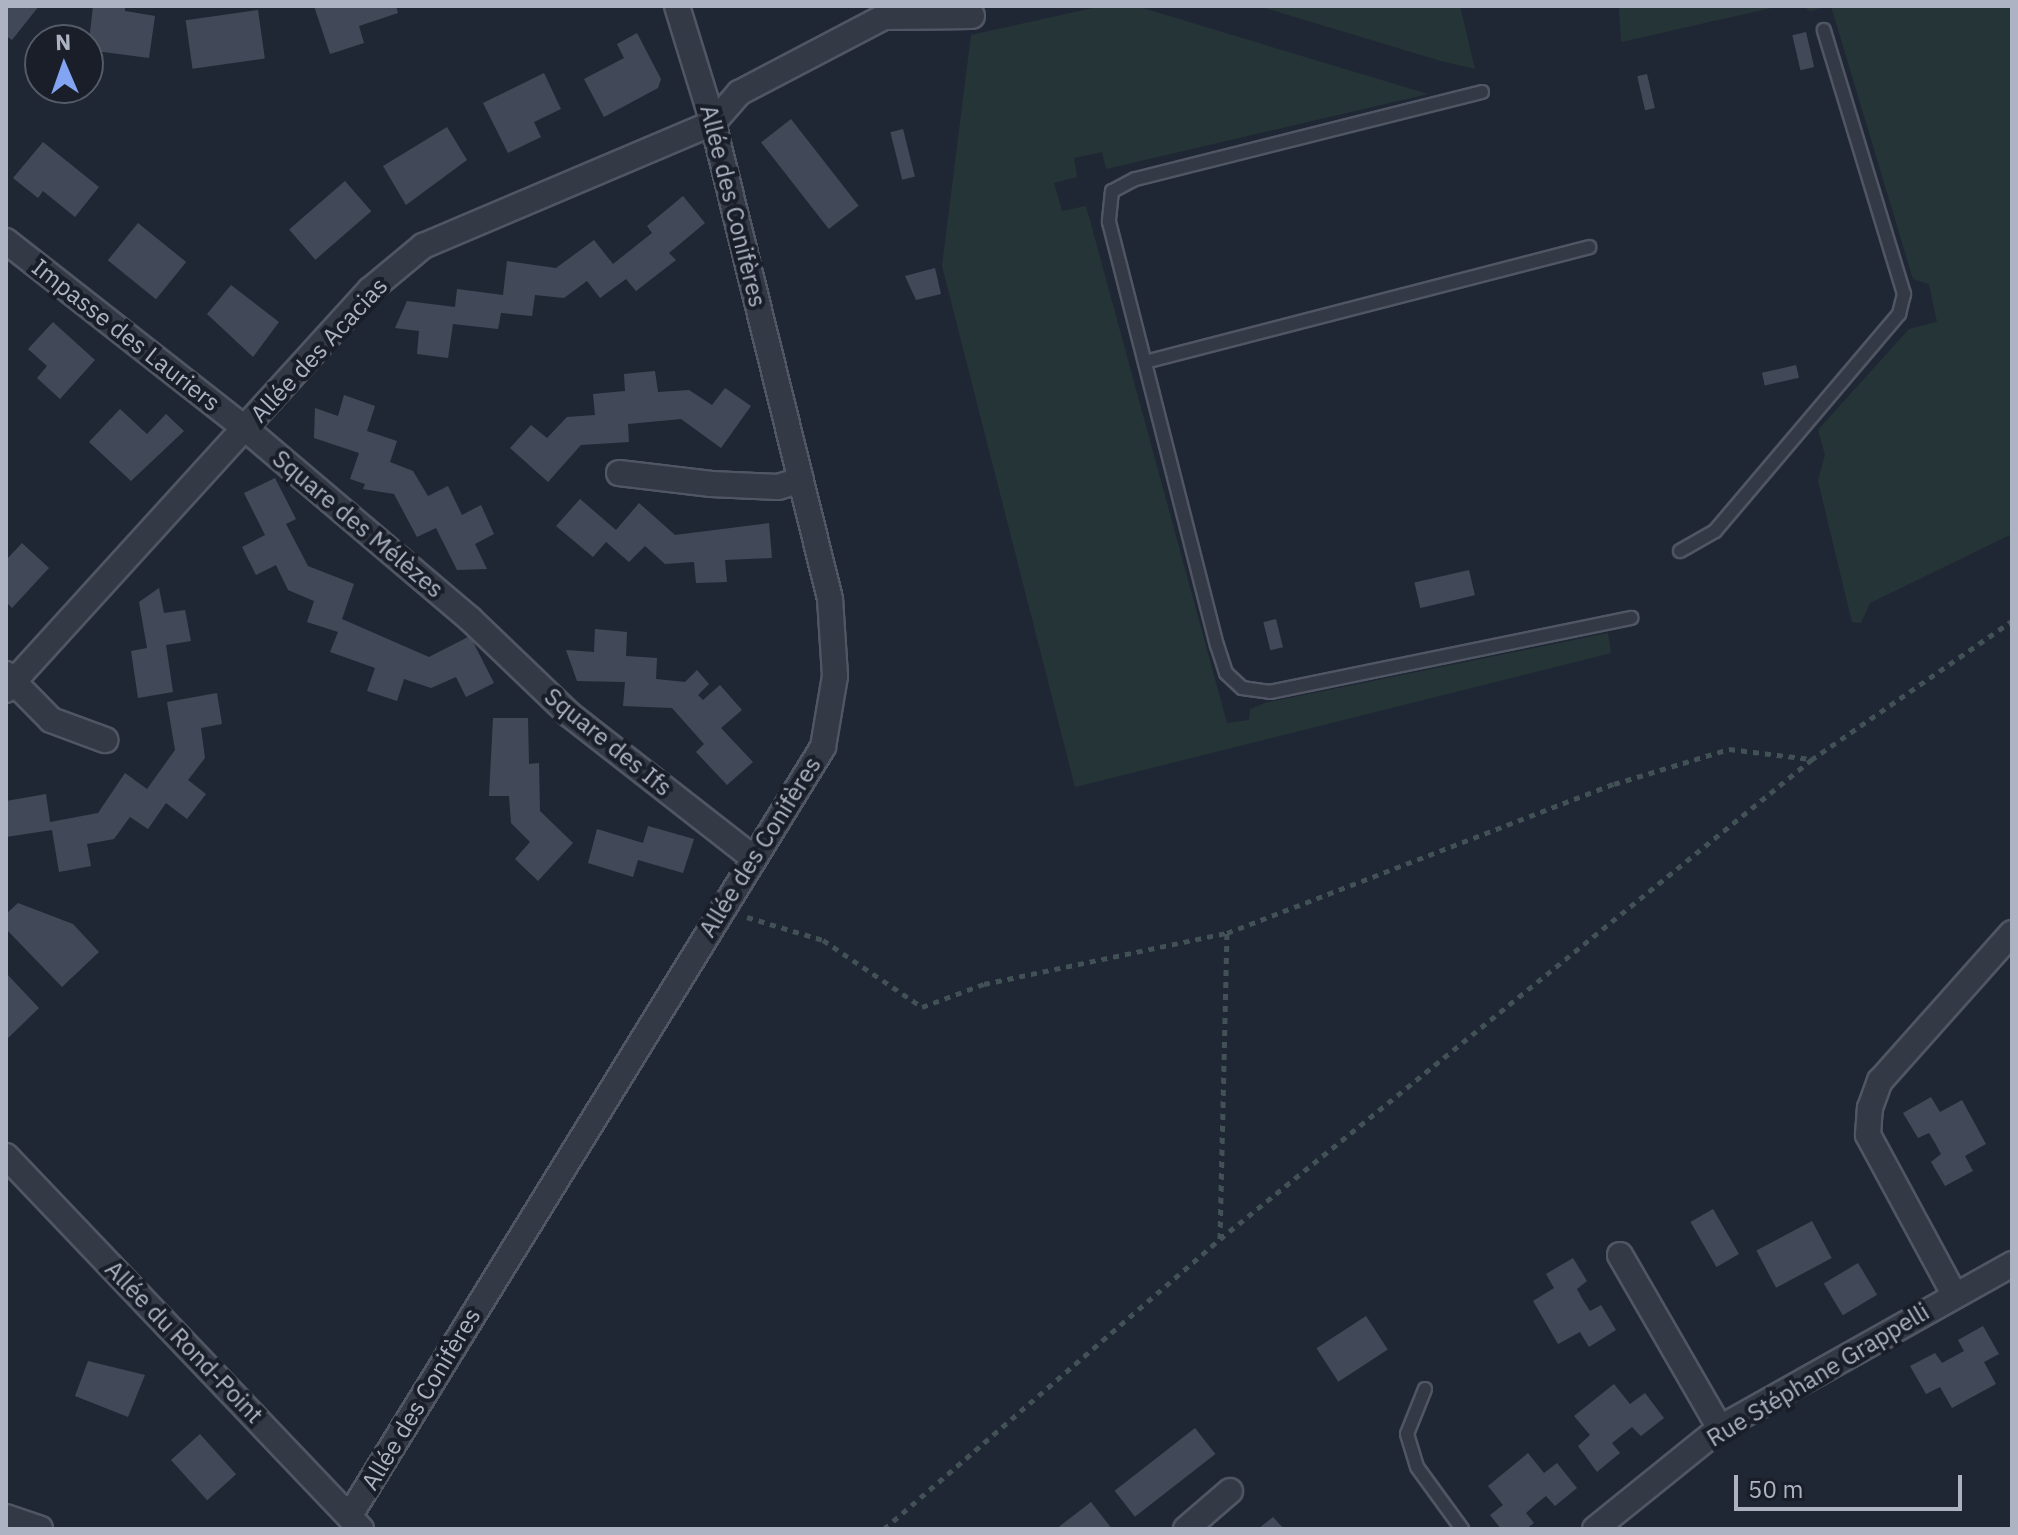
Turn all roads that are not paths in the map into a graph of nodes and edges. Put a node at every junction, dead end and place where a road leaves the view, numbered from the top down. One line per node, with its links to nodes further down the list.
1 (677, 6): 5 (street, Allée des Conifères)
2 (972, 16): 5 (street)
3 (1824, 30): 12 (lane)
4 (1482, 92): 8 (lane)
5 (713, 123): 9 (street, Allée des Acacias); 11 (street, Allée des Conifères)
6 (6, 241): 9 (street, Impasse des Lauriers)
7 (1589, 247): 8 (lane)
8 (1145, 362): 13 (lane)
9 (246, 429): 14 (street, Square des Mélèzes); 15 (street, Allée des Acacias)
10 (619, 473): 11 (street)
11 (801, 480): 17 (street, Allée des Conifères)
12 (1680, 551)
13 (1631, 618)
14 (470, 619): 17 (street, Square des Ifs)
15 (8, 682): 16 (street)
16 (105, 740)
17 (752, 857): 27 (street, Allée des Conifères)
18 (2012, 933): 22 (street)
19 (6, 1156): 27 (street, Allée du Rond-Point)
20 (1620, 1255): 24 (street)
21 (2012, 1264): 22 (street, Rue Stéphane Grappelli)
22 (1954, 1294): 24 (street, Rue Stéphane Grappelli)
23 (1425, 1389): 30 (lane)
24 (1720, 1428): 31 (street, Rue Stéphane Grappelli)
25 (1230, 1491): 29 (street)
26 (6, 1517): 28 (street)
27 (356, 1522)
28 (40, 1529)
29 (1186, 1529)
30 (1462, 1529)
31 (1595, 1529)

